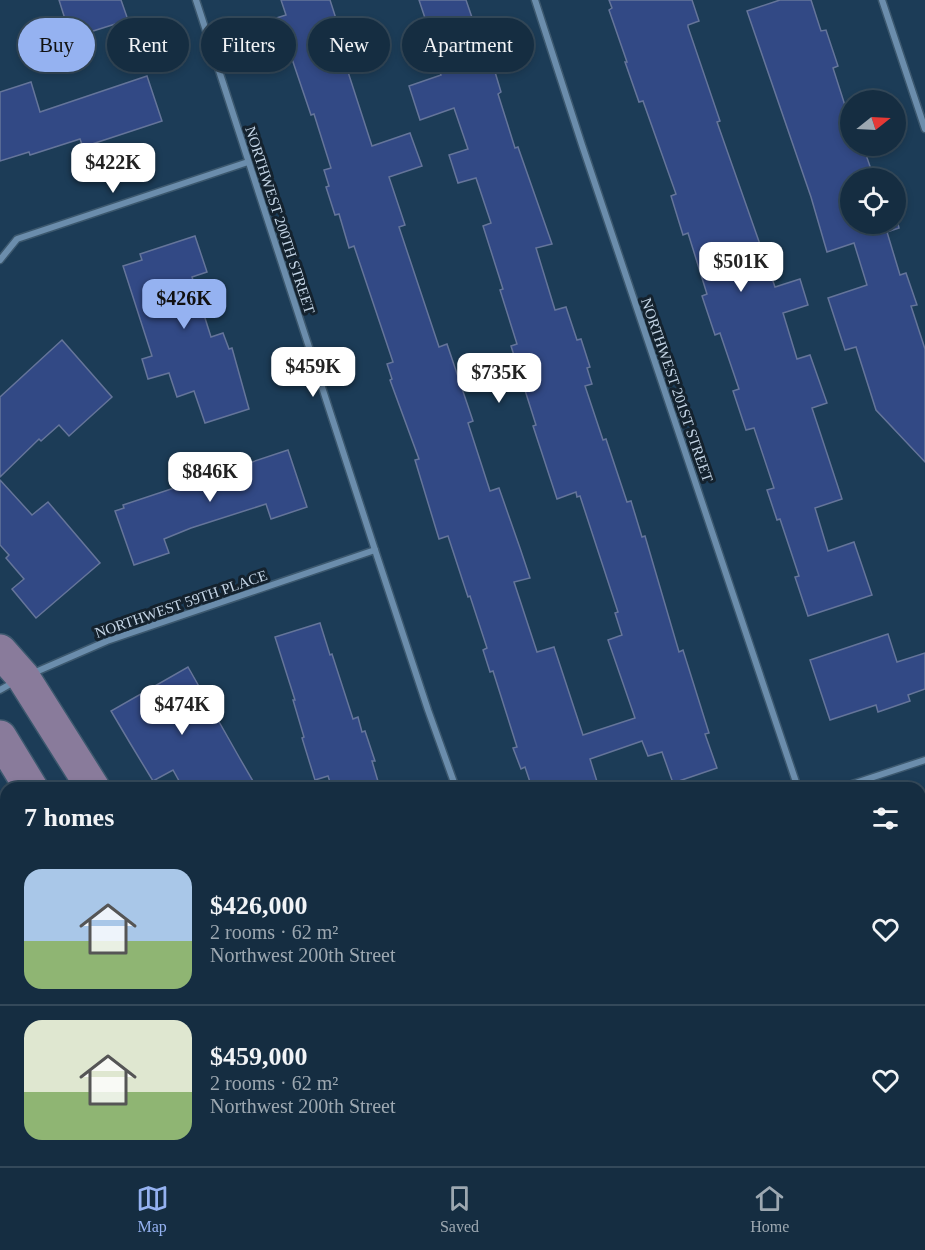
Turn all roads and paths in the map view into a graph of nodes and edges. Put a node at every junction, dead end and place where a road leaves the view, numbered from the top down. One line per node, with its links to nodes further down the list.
1 (196, 0): 5 (street, NORTHWEST 200TH STREET)
2 (535, 0): 15 (street, NORTHWEST 201ST STREET)
3 (882, 0): 4 (street)
4 (925, 129)
5 (248, 162): 6 (street); 7 (street, NORTHWEST 200TH STREET)
6 (0, 260)
7 (375, 550): 9 (street, NORTHWEST 59TH PLACE); 14 (street, NORTHWEST 200TH STREET)
8 (0, 651): 9 (street)
9 (11, 684): 13 (street)
10 (0, 737): 12 (street)
11 (925, 760): 16 (street)
12 (27, 782)
13 (88, 782)
14 (454, 782)
15 (796, 782)
16 (858, 782)

